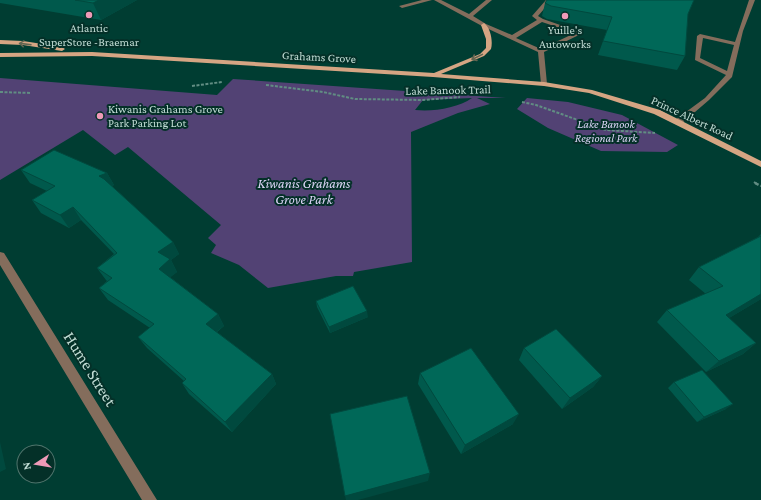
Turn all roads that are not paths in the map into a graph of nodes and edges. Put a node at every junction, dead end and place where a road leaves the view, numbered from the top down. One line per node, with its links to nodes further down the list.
1 (429, 0): 6 (street)
2 (437, 0): 7 (street)
3 (489, 0): 7 (street)
4 (752, 0): 12 (street)
5 (564, 2): 8 (street)
6 (402, 6)
7 (470, 16): 9 (street)
8 (541, 20): 10 (street); 13 (street)
9 (484, 25): 10 (street); 17 (main road, one-way to 17)
10 (513, 37): 13 (street)
11 (0, 42): 15 (main road, Grahams Grove, one-way to 11)
12 (737, 44): 16 (street); 16 (street)
13 (540, 51): 18 (street)
14 (0, 54): 15 (main road, Grahams Grove)
15 (92, 54): 17 (main road, Grahams Grove)
16 (729, 74): 19 (street)
17 (433, 75): 18 (main road, Grahams Grove)
18 (544, 84): 19 (main road, Prince Albert Road)
19 (678, 122): 20 (main road, Prince Albert Road)
20 (761, 164)
21 (0, 256): 22 (street, Hume Street)
22 (150, 500)

